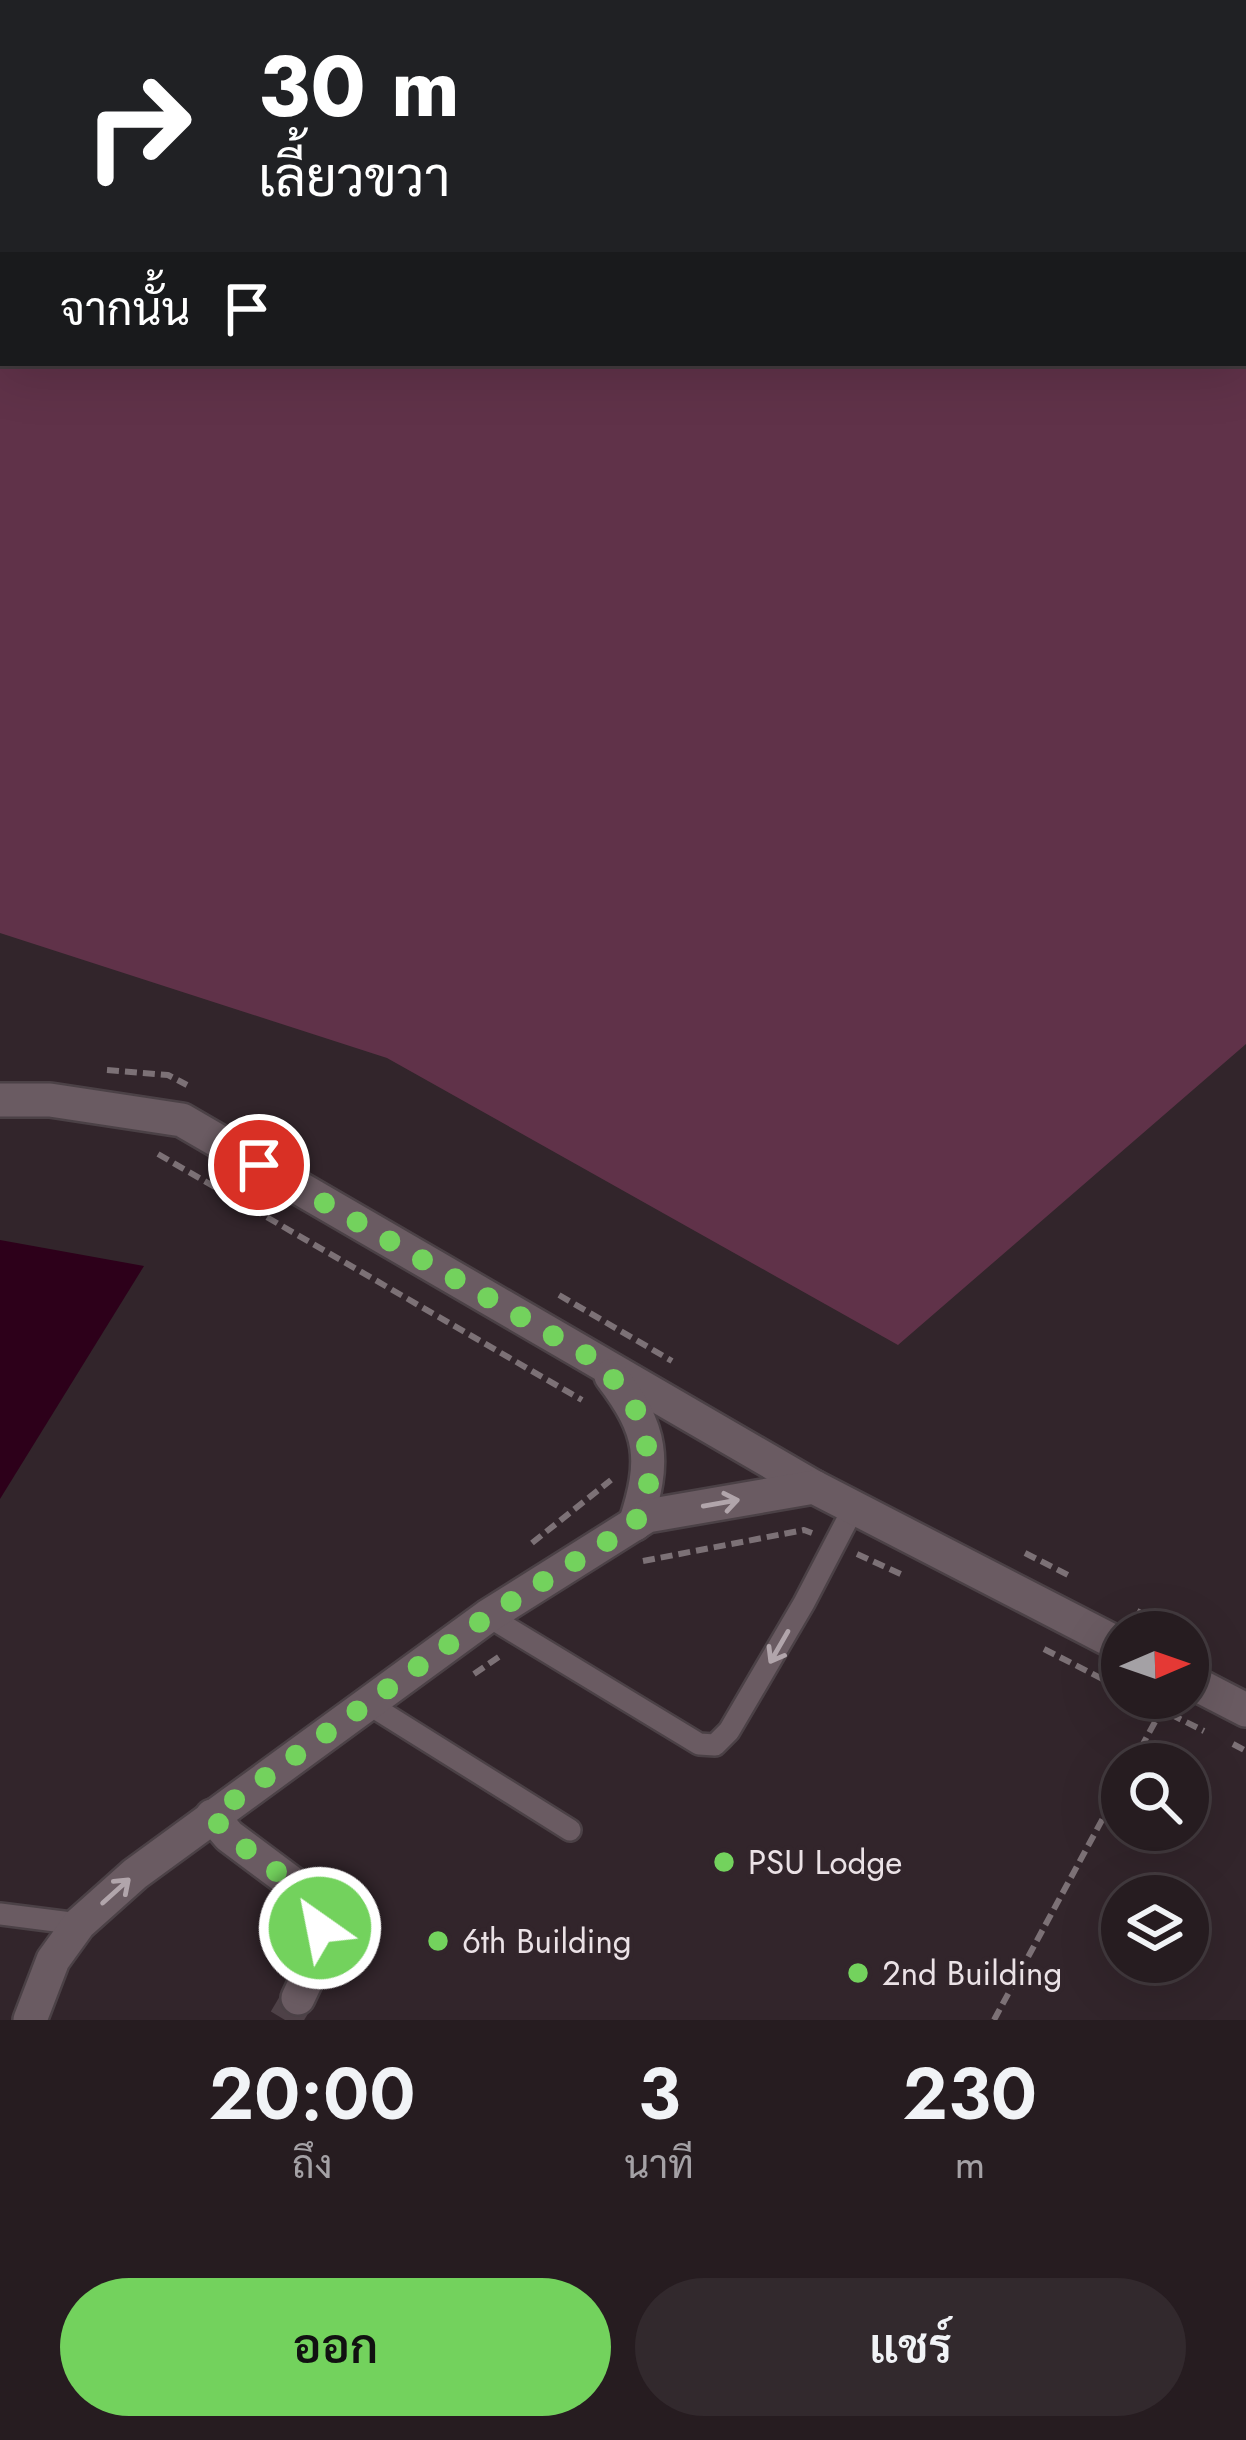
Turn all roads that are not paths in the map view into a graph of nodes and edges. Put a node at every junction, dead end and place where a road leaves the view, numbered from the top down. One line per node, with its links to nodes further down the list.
1 (0, 1100): 2 (street)
2 (602, 1364): 3 (street); 5 (street)
3 (814, 1486): 4 (street); 5 (street, one-way to 3)
4 (854, 1507): 6 (lane, one-way to 6); 7 (street)
5 (635, 1524): 6 (street)
6 (488, 1616): 9 (street)
7 (1101, 1635)
8 (1209, 1691): 10 (street)
9 (368, 1703): 11 (street); 12 (lane)
10 (1246, 1710)
11 (212, 1816): 14 (street, one-way to 11); 15 (street)
12 (570, 1830)
13 (0, 1914): 14 (lane)
14 (79, 1924): 16 (street)
15 (298, 1998)
16 (35, 2016)

